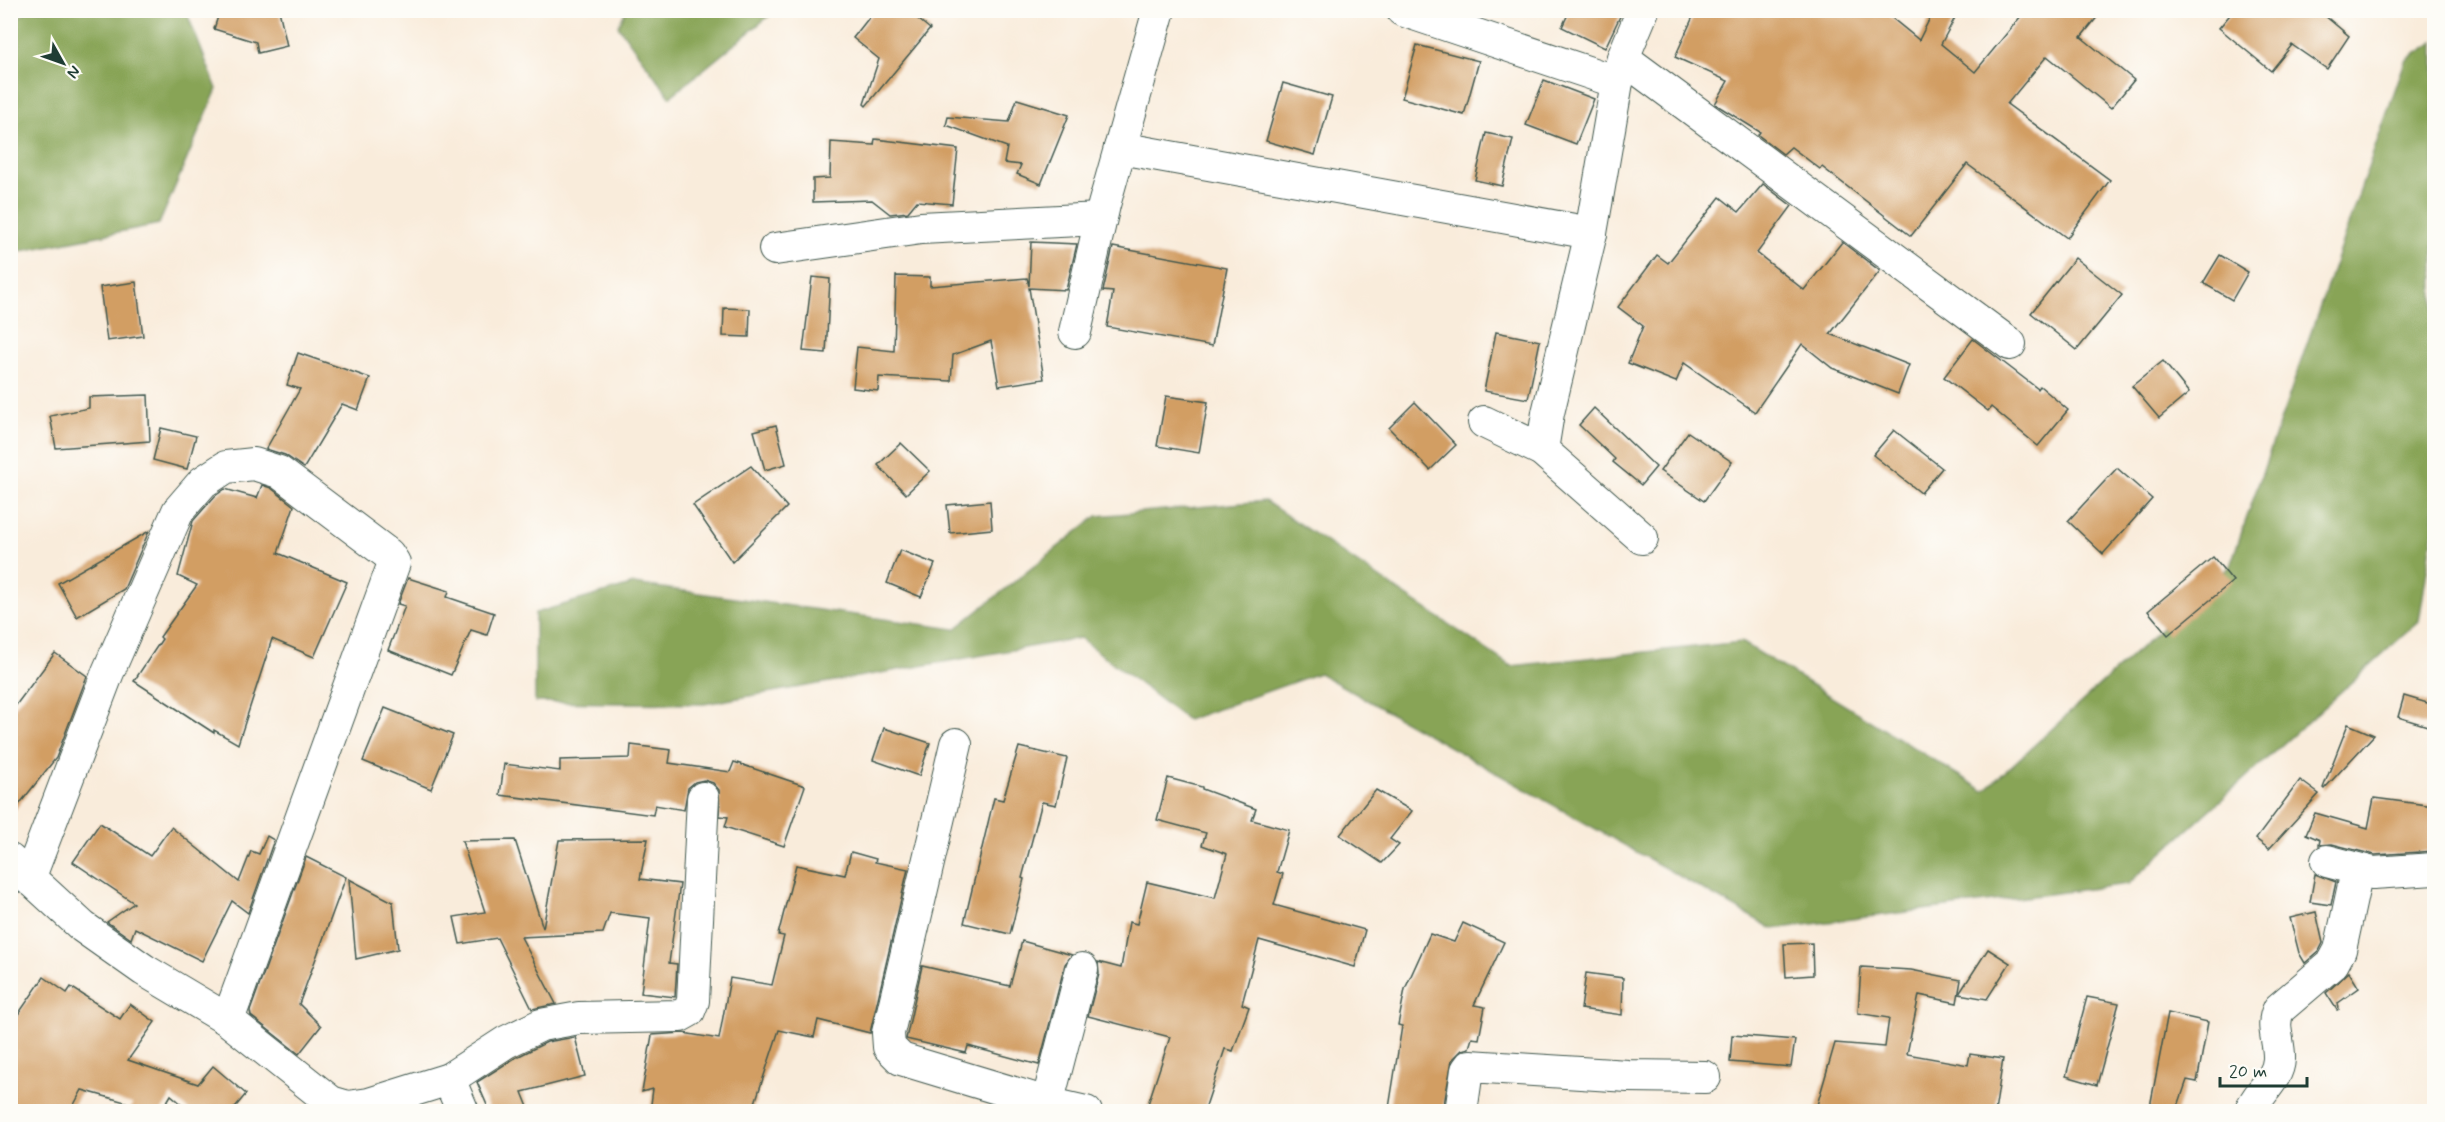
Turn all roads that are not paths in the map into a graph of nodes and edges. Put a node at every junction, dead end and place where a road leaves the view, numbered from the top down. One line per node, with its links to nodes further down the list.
1 (1159, 10): 5 (street)
2 (1402, 10): 4 (street)
3 (1643, 10): 4 (street)
4 (1620, 70): 7 (street); 10 (street)
5 (1120, 148): 6 (street); 7 (street)
6 (1100, 219): 8 (street); 9 (street)
7 (1591, 233): 12 (street)
8 (775, 249)
9 (1075, 332)
10 (2010, 344)
11 (1484, 422): 12 (street)
12 (1542, 450): 13 (street)
13 (1642, 538)
14 (956, 744): 24 (street)
15 (703, 798): 23 (street)
16 (2326, 861): 19 (street)
17 (20, 869): 21 (street); 21 (street)
18 (2434, 869): 19 (street)
19 (2357, 871): 28 (street)
20 (1082, 969): 24 (street)
21 (228, 1020): 23 (street)
22 (1705, 1077): 27 (street)
23 (449, 1079): 25 (street)
24 (1046, 1107): 26 (street)
25 (463, 1112)
26 (1086, 1112)
27 (1461, 1112)
28 (2250, 1112)

